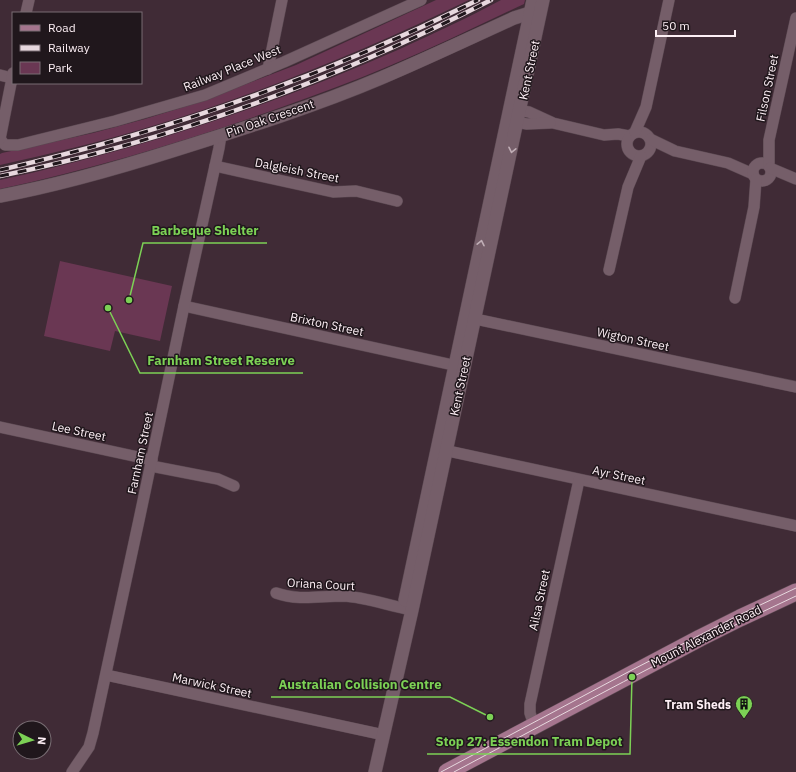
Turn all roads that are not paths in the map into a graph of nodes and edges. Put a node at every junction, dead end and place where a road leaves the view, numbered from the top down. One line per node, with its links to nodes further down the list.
1 (29, 0): 6 (street)
2 (282, 0): 9 (street)
3 (421, 0): 9 (street, Railway Place West)
4 (669, 0): 15 (street)
5 (541, 1): 7 (street, Kent Street); 13 (street, Kent Street)
6 (26, 12)
7 (530, 13): 13 (street, Kent Street); 14 (street, Pin Oak Crescent)
8 (796, 18): 20 (street, Filson Street)
9 (268, 69): 16 (street, Railway Place West)
10 (0, 75): 11 (street)
11 (12, 76)
12 (12, 82): 16 (street)
13 (514, 115): 15 (street); 28 (street, Kent Street)
14 (221, 135): 19 (street, Farnham Street); 23 (street, Pin Oak Crescent)
15 (636, 140): 17 (street); 18 (street); 18 (street); 22 (street)
16 (1, 143)
17 (675, 151): 18 (street); 20 (street)
18 (645, 153): 22 (street)
19 (215, 166): 24 (street, Dalgleish Street); 27 (street, Farnham Street)
20 (762, 172): 21 (street); 26 (street, Filson Street)
21 (796, 179)
22 (628, 186): 25 (street)
23 (0, 196)
24 (397, 201)
25 (610, 270)
26 (735, 298)
27 (184, 306): 29 (street, Brixton Street); 33 (street, Farnham Street)
28 (470, 317): 29 (street, Kent Street); 30 (street, Wigton Street)
29 (460, 366): 32 (street, Kent Street)
30 (796, 387)
31 (0, 427): 33 (street, Lee Street)
32 (442, 450): 34 (street, Ayr Street); 39 (street, Kent Street)
33 (151, 463): 35 (street, Lee Street); 40 (street, Farnham Street)
34 (579, 480): 36 (street, Ayr Street); 41 (street, Ailsa Street)
35 (234, 486)
36 (796, 526)
37 (796, 592): 41 (main road, Mount Alexander Road)
38 (276, 593): 39 (street, Oriana Court)
39 (408, 609): 42 (street, Kent Street)
40 (106, 676): 42 (street, Marwick Street); 43 (street, Farnham Street)
41 (534, 725): 46 (main road, Mount Alexander Road)
42 (380, 734): 44 (street, Kent Street); 45 (street, Kent Street)
43 (72, 772)
44 (368, 772)
45 (375, 772)
46 (447, 772)

